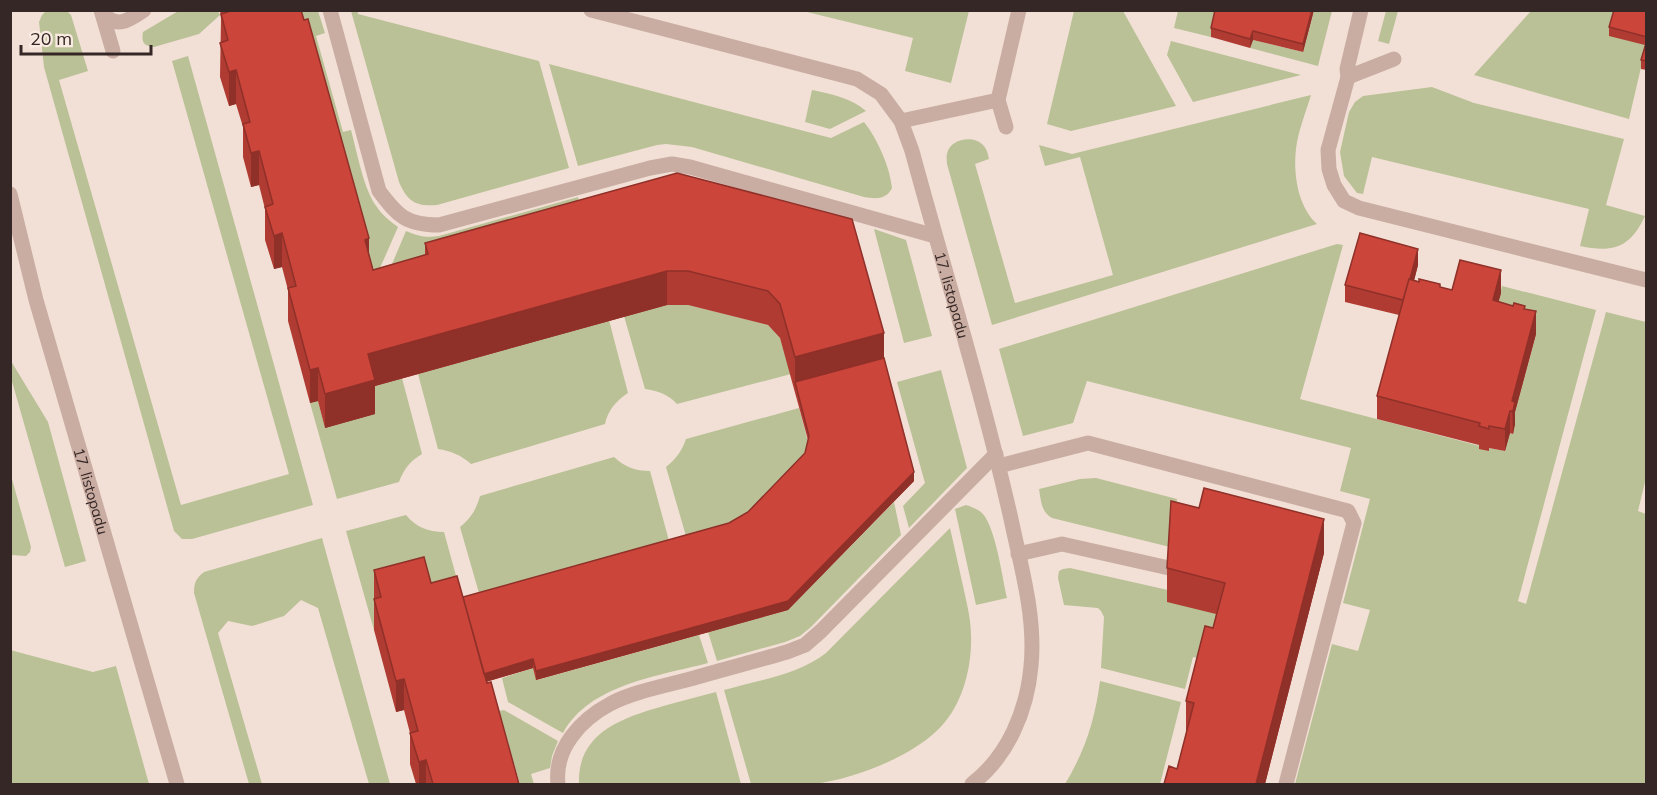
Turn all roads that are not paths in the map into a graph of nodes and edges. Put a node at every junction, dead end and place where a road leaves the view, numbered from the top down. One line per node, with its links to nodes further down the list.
1 (144, 10): 6 (street)
2 (330, 10): 14 (street)
3 (591, 10): 11 (street, 17. listopadu)
4 (1019, 10): 10 (street)
5 (1362, 10): 9 (street)
6 (102, 12): 7 (street)
7 (113, 51)
8 (1394, 59): 9 (street)
9 (1348, 77): 15 (street)
10 (998, 100): 11 (street); 12 (street)
11 (901, 121): 14 (street, 17. listopadu)
12 (1006, 127)
13 (10, 194): 19 (street, 17. listopadu)
14 (935, 236): 16 (street, 17. listopadu)
15 (1647, 280)
16 (997, 460): 17 (street, 17. listopadu); 20 (street); 22 (street)
17 (1018, 554): 18 (street); 21 (street, 17. listopadu)
18 (1169, 568)
19 (177, 784)
20 (558, 784)
21 (972, 784)
22 (1286, 784)

